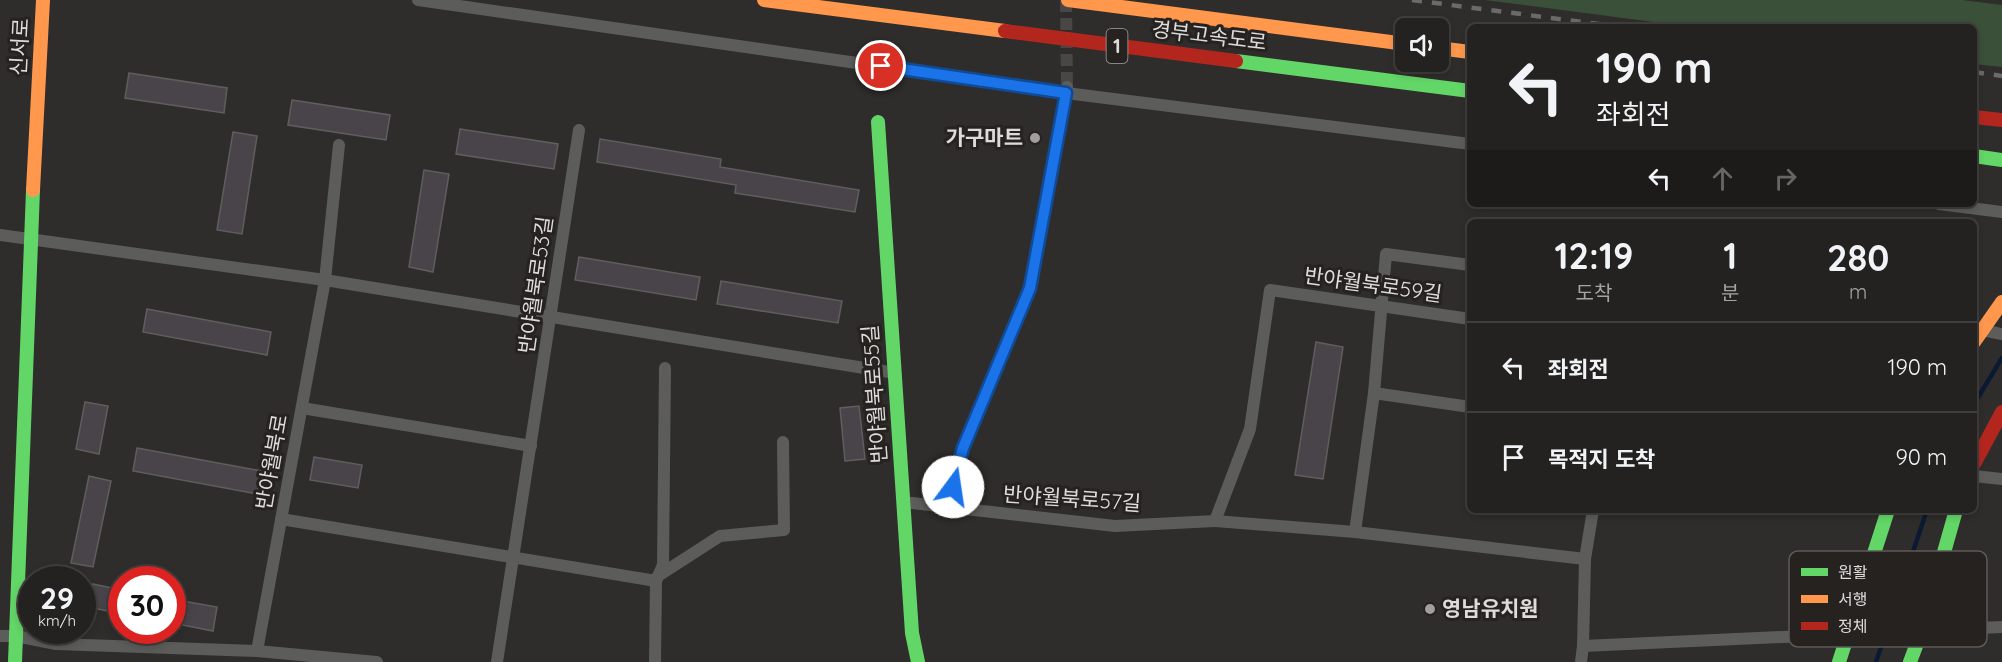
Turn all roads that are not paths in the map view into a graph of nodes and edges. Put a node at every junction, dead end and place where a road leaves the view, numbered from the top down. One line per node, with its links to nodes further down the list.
1 (43, 0): 21 (main road, 신서로)
2 (418, 0): 8 (street)
3 (764, 0): 9 (main road, 경부고속도로 / 1)
4 (1068, 0): 5 (main road, 경부고속도로 / 1)
5 (1395, 43)
6 (1449, 49): 7 (main road)
7 (1467, 52)
8 (1067, 90): 14 (street); 42 (street)
9 (1467, 91)
10 (1977, 117): 11 (main road)
11 (2002, 120)
12 (878, 122): 31 (main road, 반야월북로55길)
13 (579, 130): 26 (street, 반야월북로53길)
14 (1467, 144)
15 (339, 145): 23 (street, 반야월북로)
16 (1977, 156): 17 (main road)
17 (2002, 160)
18 (1963, 207): 19 (street)
19 (2002, 212)
20 (0, 235): 21 (street)
21 (31, 239): 23 (street); 57 (main road, 신서로)
22 (1467, 265): 25 (street)
23 (325, 280): 26 (street); 34 (street, 반야월북로)
24 (2002, 302): 28 (main road)
25 (1380, 306): 27 (street, 반야월북로59길); 32 (street); 47 (street, 반야월북로59길)
26 (552, 317): 31 (street); 37 (street, 반야월북로53길)
27 (1467, 319)
28 (1978, 330): 29 (street)
29 (2002, 334)
30 (665, 368): 53 (street)
31 (895, 373): 41 (main road, 반야월북로55길)
32 (1374, 393): 33 (street); 48 (street)
33 (1467, 406)
34 (302, 408): 37 (street); 46 (street, 반야월북로)
35 (2002, 412): 38 (main road)
36 (783, 442): 53 (street)
37 (531, 446): 51 (street, 반야월북로53길)
38 (1977, 458)
39 (1977, 476): 40 (street)
40 (2002, 479)
41 (903, 502): 42 (street, 반야월북로57길); 67 (main road, 반야월북로55길)
42 (949, 507): 47 (street, 반야월북로57길)
43 (1593, 513): 52 (street)
44 (1887, 513): 49 (main road)
45 (1955, 513): 50 (main road)
46 (281, 519): 51 (street); 62 (street, 반야월북로)
47 (1215, 521): 48 (street, 반야월북로57길)
48 (1355, 532): 52 (street, 반야월북로57길)
49 (1875, 551)
50 (1944, 551)
51 (514, 558): 53 (street); 65 (street, 반야월북로53길)
52 (1585, 559): 59 (street)
53 (657, 579): 66 (street)
54 (2002, 627): 55 (street)
55 (1987, 628)
56 (0, 636): 57 (street)
57 (16, 636): 62 (street); 63 (main road, 신서로)
58 (1789, 636): 59 (street)
59 (1583, 645): 68 (street)
60 (1844, 647): 69 (main road)
61 (1916, 647): 70 (main road)
62 (257, 651): 64 (street)
63 (15, 662)
64 (376, 662)
65 (497, 662)
66 (656, 662)
67 (918, 662)
68 (1581, 662)
69 (1839, 662)
70 (1910, 662)

